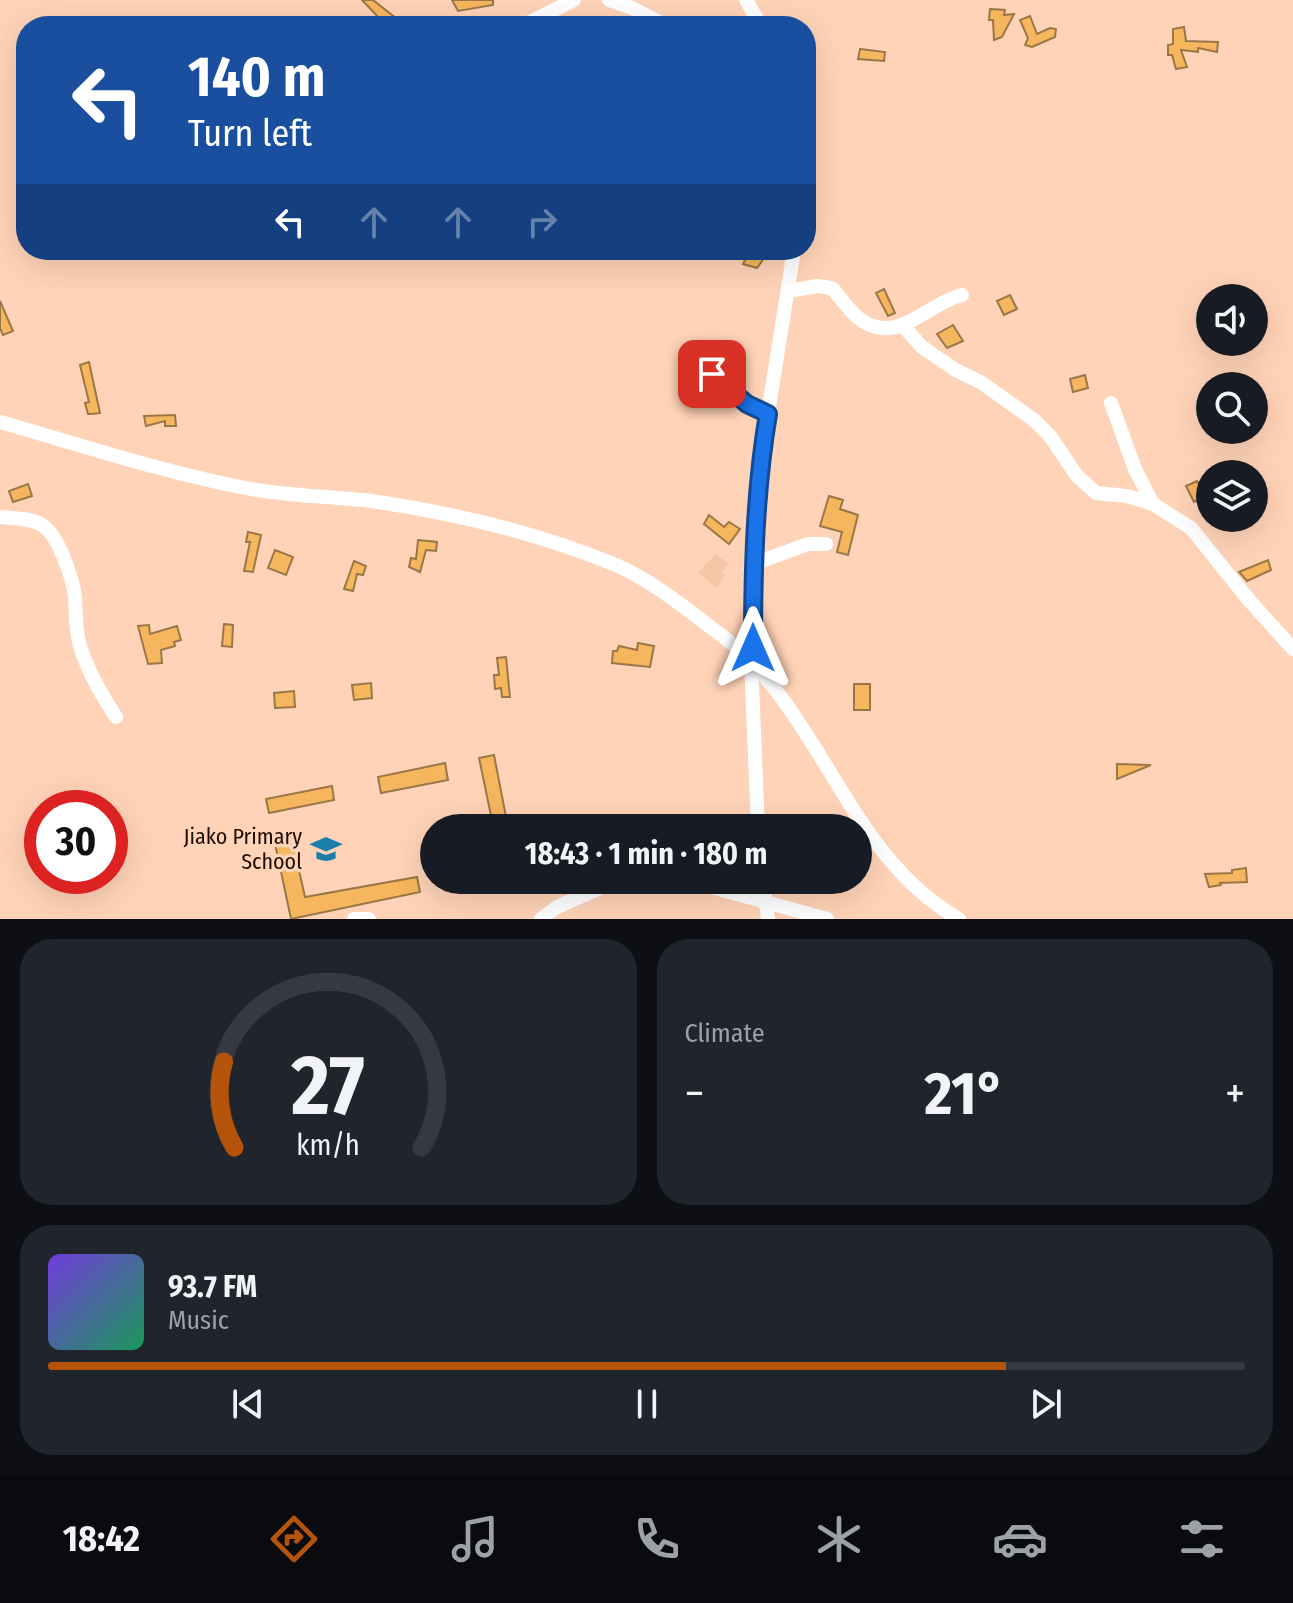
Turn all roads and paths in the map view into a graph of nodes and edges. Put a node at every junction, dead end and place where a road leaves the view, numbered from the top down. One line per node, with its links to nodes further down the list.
1 (574, 0): 3 (street)
2 (609, 0): 4 (street)
3 (542, 16)
4 (647, 16)
5 (793, 260): 6 (street)
6 (788, 291): 8 (street); 11 (street)
7 (962, 295): 8 (street)
8 (903, 326): 13 (street)
9 (714, 351): 11 (street)
10 (1111, 403): 13 (street)
11 (768, 414): 16 (street)
12 (0, 422): 18 (street)
13 (1153, 504): 17 (street)
14 (0, 517): 19 (street)
15 (826, 544): 16 (street)
16 (753, 564): 18 (street)
17 (1293, 649)
18 (751, 661): 20 (street); 28 (street)
19 (116, 717)
20 (757, 814)
21 (586, 894): 26 (street)
22 (723, 894): 23 (street)
23 (767, 911): 27 (street)
24 (354, 919): 25 (street)
25 (369, 919)
26 (541, 919)
27 (827, 919)
28 (959, 919)

